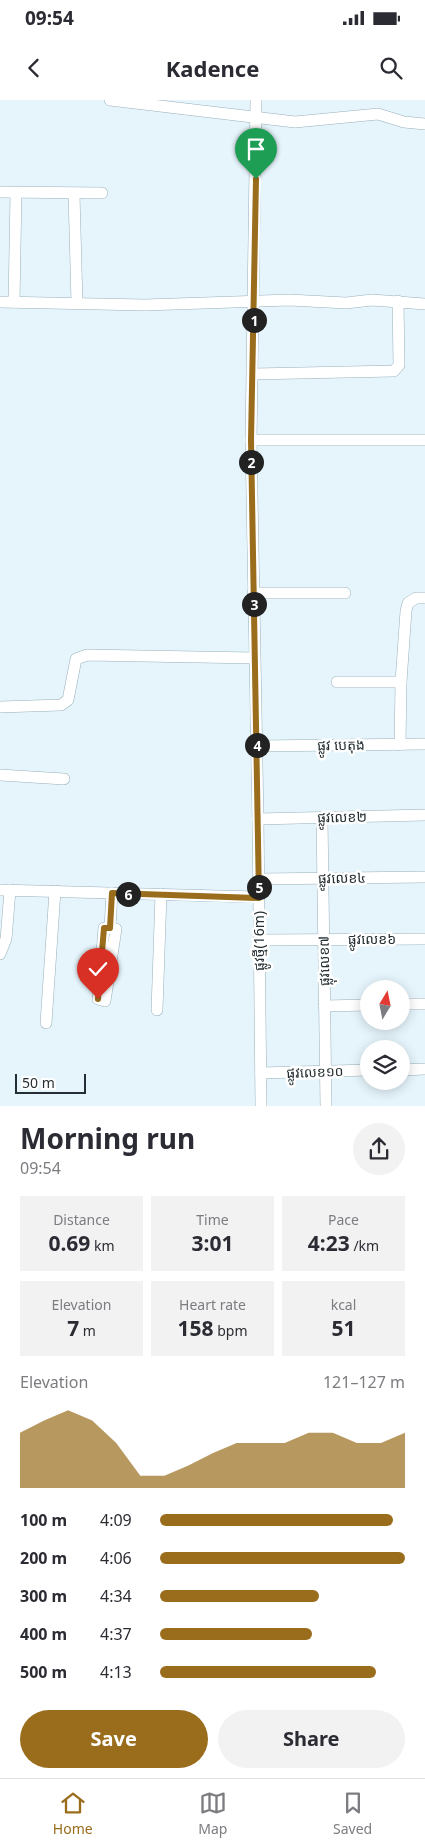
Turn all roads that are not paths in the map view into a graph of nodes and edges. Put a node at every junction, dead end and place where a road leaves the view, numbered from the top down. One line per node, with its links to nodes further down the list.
1 (110, 100): 3 (street)
2 (256, 100): 3 (street, ផ្លូវថ្មី(16m))
3 (257, 116): 4 (street); 13 (street, ផ្លូវថ្មី(16m))
4 (425, 124)
5 (0, 192): 6 (street)
6 (16, 193): 8 (street); 11 (street)
7 (102, 193): 8 (street)
8 (74, 194): 12 (street)
9 (398, 301): 13 (street); 14 (street); 15 (street)
10 (0, 302): 11 (street)
11 (14, 302): 12 (street)
12 (77, 303): 13 (street)
13 (254, 303): 15 (street, ផ្លូវថ្មី(16m))
14 (425, 304)
15 (253, 374): 16 (street, ផ្លូវថ្មី(16m))
16 (251, 440): 17 (street); 18 (street, ផ្លូវថ្មី(16m))
17 (425, 440)
18 (254, 593): 19 (street); 21 (street, ផ្លូវថ្មី(16m))
19 (345, 593)
20 (425, 598): 23 (street)
21 (254, 658): 24 (street); 27 (street, ផ្លូវថ្មី(16m))
22 (337, 682): 23 (street)
23 (401, 682): 26 (street)
24 (0, 707)
25 (425, 744): 26 (street, ផ្លូវ បេតុង)
26 (400, 745): 27 (street, ផ្លូវ បេតុង)
27 (257, 746): 32 (street, ផ្លូវថ្មី(16m))
28 (0, 775): 29 (street)
29 (64, 779)
30 (425, 815): 31 (street, ផ្លូវលេខ២)
31 (322, 817): 32 (street, ផ្លូវលេខ២); 34 (street, ផ្លុវលេខ៧)
32 (258, 819): 35 (street, ផ្លូវថ្មី(16m))
33 (425, 877): 34 (street, ផ្លូវលេខ៤)
34 (323, 878): 35 (street, ផ្លូវលេខ៤); 44 (street, ផ្លុវលេខ៧)
35 (259, 879): 40 (street, ផ្លូវថ្មី(16m))
36 (5, 890): 37 (street); 45 (street)
37 (55, 892): 38 (street); 51 (street)
38 (112, 893): 39 (street); 41 (street)
39 (162, 894): 40 (street); 50 (street)
40 (259, 898): 43 (street, ផ្លូវថ្មី(16m))
41 (110, 928): 41 (street)
42 (425, 939): 44 (street, ផ្លូវលេខ៦)
43 (259, 940): 44 (street, ផ្លូវលេខ៦); 56 (street, ផ្លូវថ្មី(16m))
44 (324, 940): 49 (street, ផ្លុវលេខ៧)
45 (0, 954)
46 (410, 1004): 47 (street)
47 (425, 1004)
48 (360, 1005): 49 (street)
49 (324, 1006): 55 (street, ផ្លុវលេខ៧)
50 (157, 1010)
51 (46, 1023)
52 (425, 1069): 54 (street)
53 (360, 1070): 55 (street, ផ្លូវលេខ១០)
54 (410, 1070)
55 (326, 1071): 56 (street, ផ្លូវលេខ១០); 58 (street, ផ្លុវលេខ៧)
56 (260, 1073): 57 (street, ផ្លូវថ្មី(16m))
57 (261, 1106)
58 (326, 1106)

